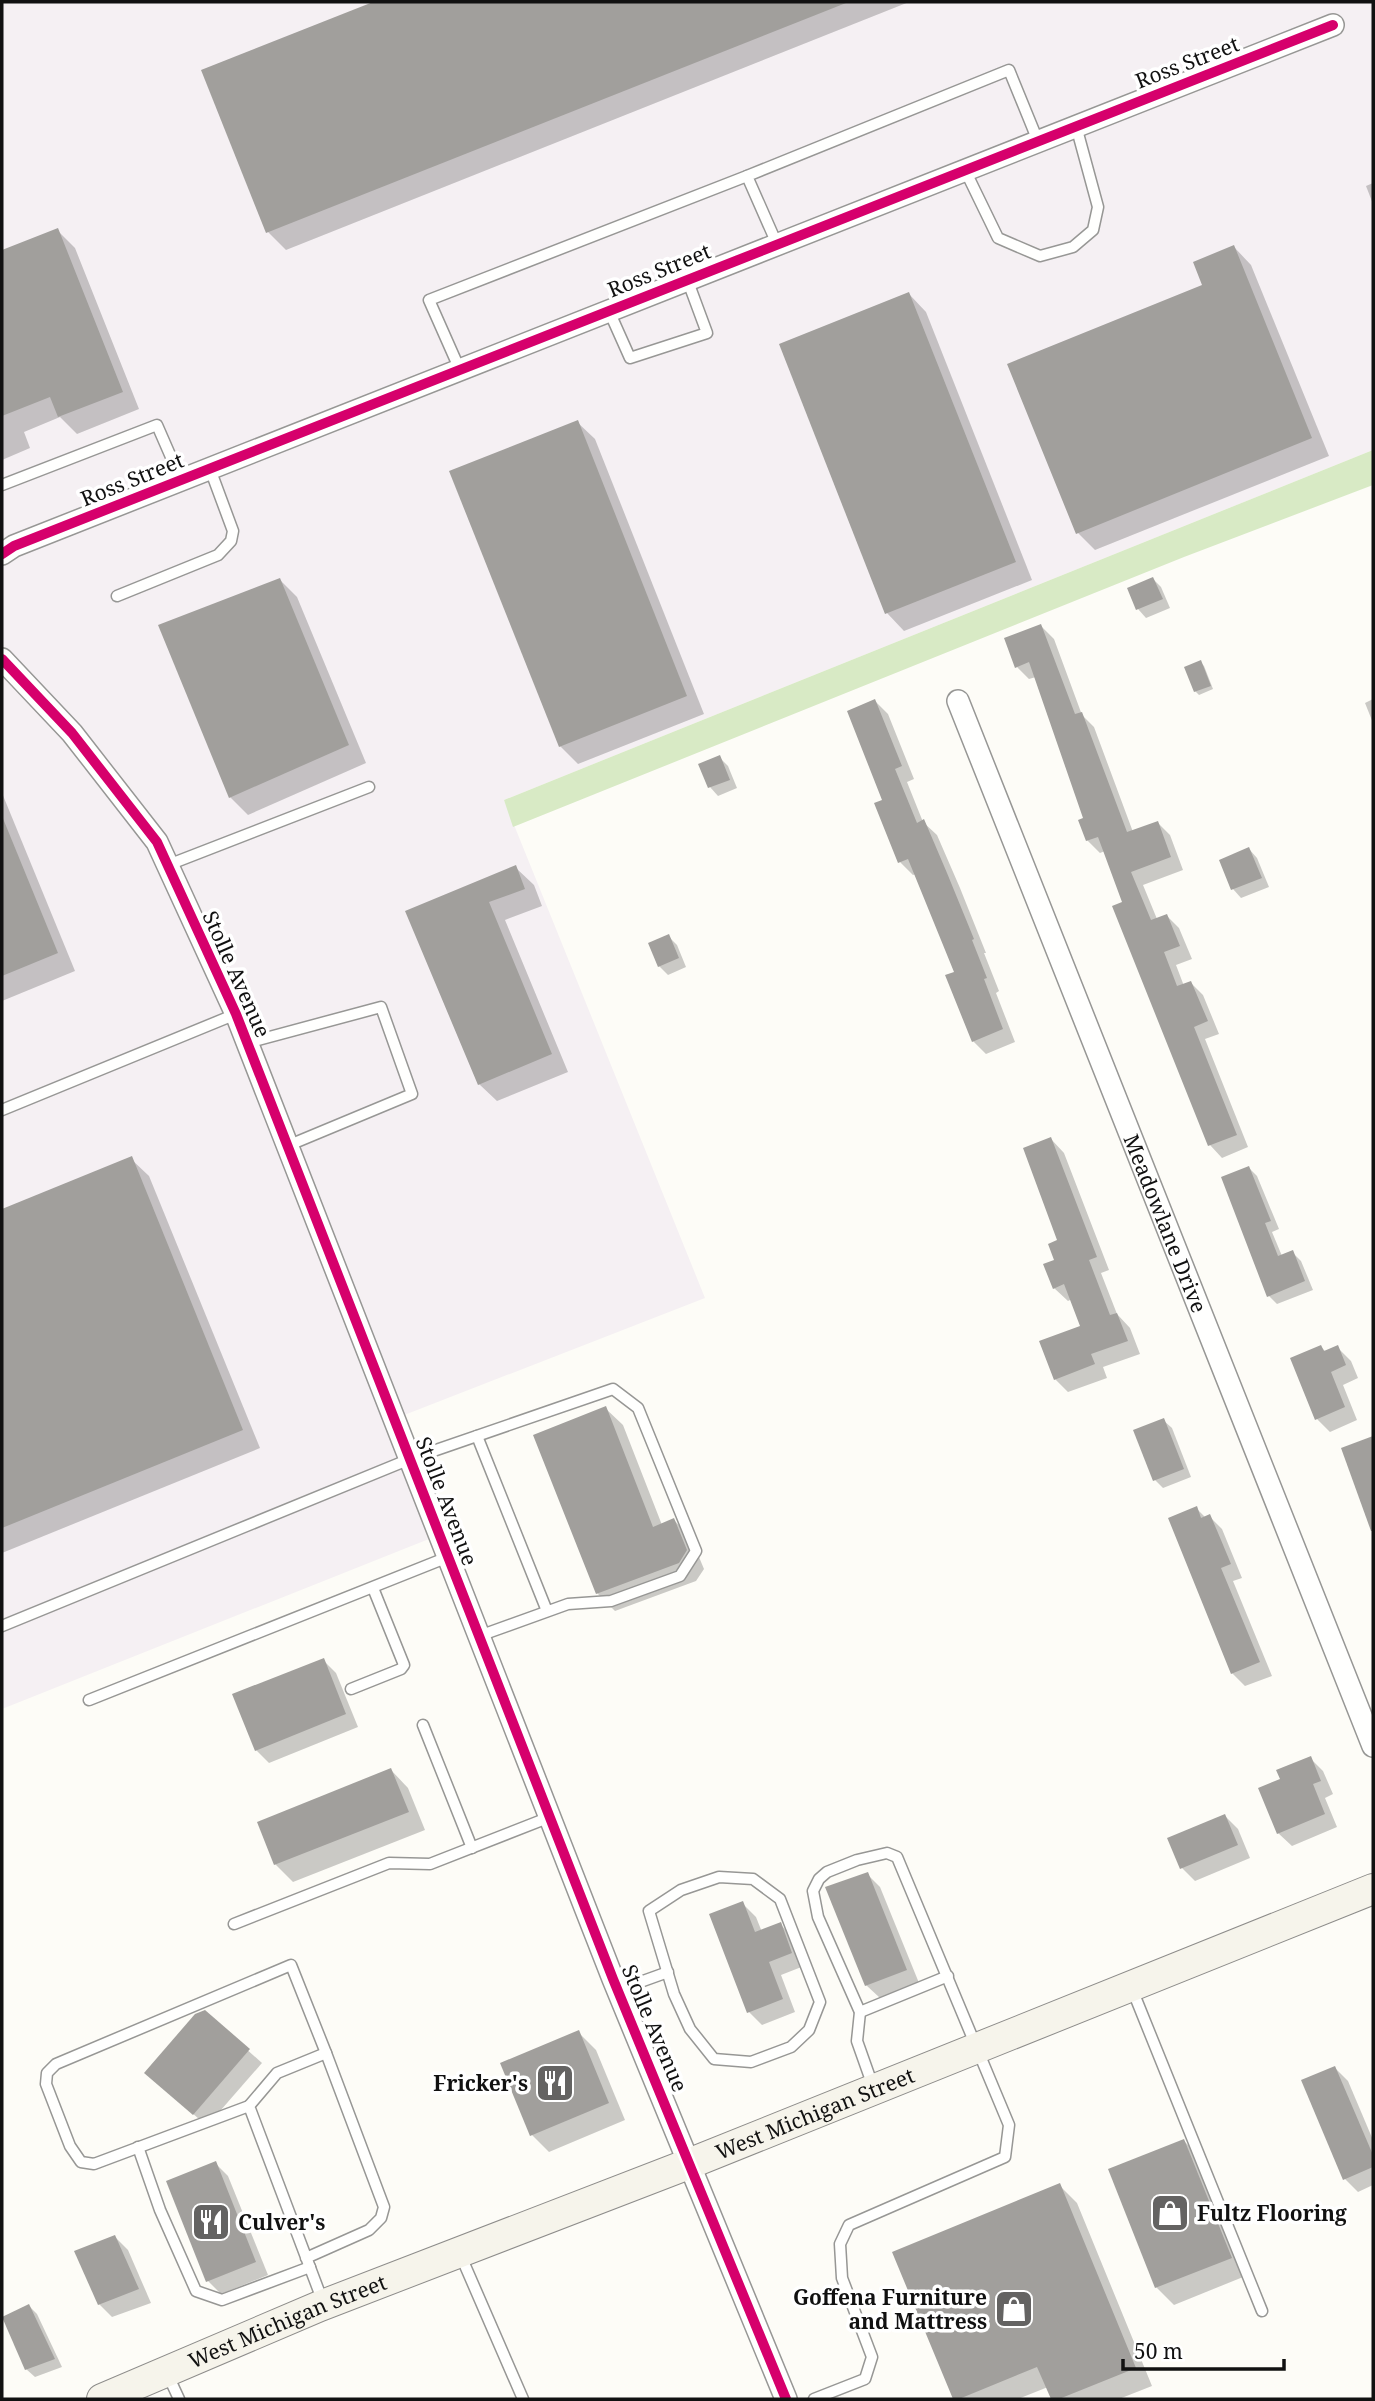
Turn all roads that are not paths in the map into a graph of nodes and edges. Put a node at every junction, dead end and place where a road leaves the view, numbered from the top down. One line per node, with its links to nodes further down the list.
1 (1333, 25): 2 (street, Ross Street)
2 (1076, 126): 3 (street, Ross Street); 4 (lane)
3 (1038, 141): 4 (street, Ross Street); 5 (lane)
4 (965, 170): 6 (street, Ross Street)
5 (747, 176): 6 (lane); 9 (lane)
6 (777, 244): 7 (street, Ross Street)
7 (687, 279): 8 (street, Ross Street); 8 (lane)
8 (609, 310): 9 (street, Ross Street)
9 (460, 370): 10 (street, Ross Street)
10 (210, 469): 11 (street, Ross Street); 14 (lane)
11 (181, 480): 12 (lane); 13 (street, Ross Street)
12 (2, 485)
13 (2, 554)
14 (117, 596)
15 (2, 659): 18 (street, Stolle Avenue)
16 (958, 701): 33 (street, Meadowlane Drive)
17 (369, 787): 18 (lane)
18 (167, 865): 19 (street, Stolle Avenue)
19 (236, 1014): 20 (street, Stolle Avenue); 21 (lane)
20 (247, 1043): 22 (street, Stolle Avenue); 22 (lane)
21 (2, 1110)
22 (287, 1146): 24 (street, Stolle Avenue)
23 (477, 1436): 24 (lane); 27 (lane); 27 (lane)
24 (410, 1459): 25 (street, Stolle Avenue); 28 (lane)
25 (448, 1557): 26 (lane); 29 (street, Stolle Avenue)
26 (373, 1588): 30 (lane); 31 (lane)
27 (547, 1611): 29 (lane)
28 (2, 1626)
29 (479, 1636): 34 (street, Stolle Avenue)
30 (351, 1689)
31 (89, 1700)
32 (422, 1725): 35 (lane)
33 (1373, 1746)
34 (550, 1817): 35 (lane); 41 (street, Stolle Avenue)
35 (472, 1848): 37 (lane)
36 (1373, 1889): 40 (main road, West Michigan Street)
37 (234, 1924)
38 (668, 1972): 38 (lane); 41 (lane)
39 (948, 1976): 42 (lane); 42 (lane); 43 (lane)
40 (1130, 1986): 43 (main road, West Michigan Street); 52 (lane)
41 (618, 1990): 48 (street, Stolle Avenue)
42 (860, 2012): 45 (lane)
43 (977, 2047): 45 (main road, West Michigan Street); 58 (lane)
44 (326, 2053): 46 (lane); 47 (lane); 50 (lane)
45 (874, 2089): 48 (main road, West Michigan Street)
46 (249, 2106): 47 (lane); 50 (lane)
47 (138, 2147): 50 (lane)
48 (691, 2163): 49 (main road, West Michigan Street); 57 (street, Stolle Avenue)
49 (459, 2253): 51 (main road, West Michigan Street); 56 (lane)
50 (308, 2263): 51 (lane)
51 (324, 2305): 53 (main road, West Michigan Street)
52 (1262, 2311)
53 (167, 2372): 54 (main road, West Michigan Street); 55 (lane)
54 (102, 2399)
55 (179, 2399)
56 (523, 2399)
57 (786, 2399)
58 (814, 2399)

